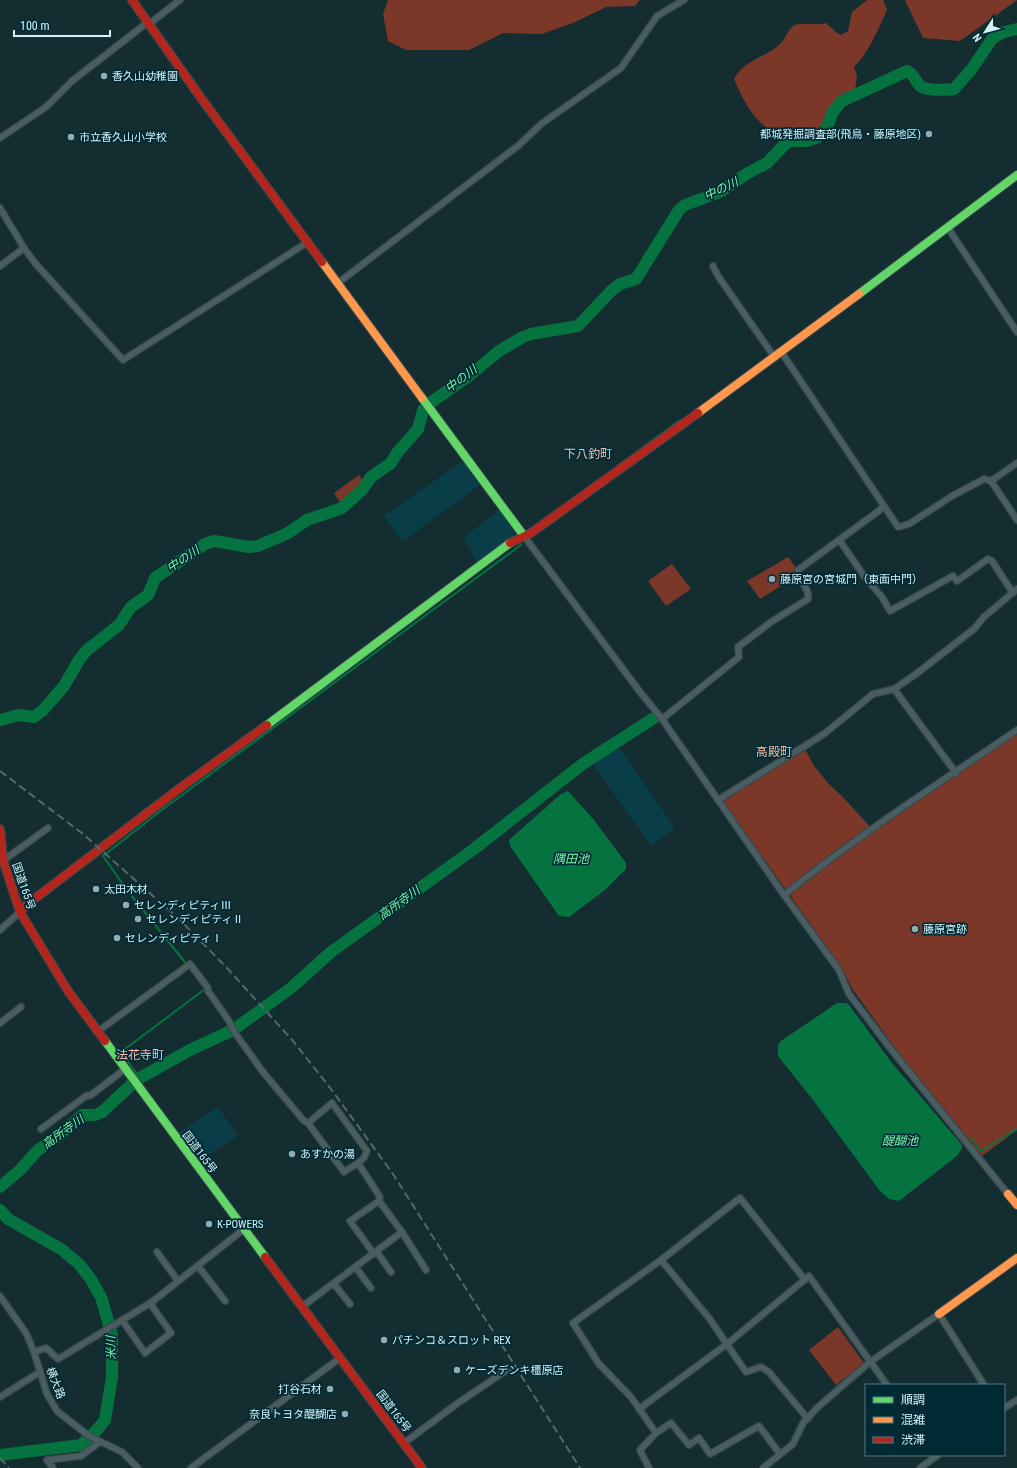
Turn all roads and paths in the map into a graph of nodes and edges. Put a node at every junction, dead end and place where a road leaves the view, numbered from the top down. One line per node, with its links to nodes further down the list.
1 (132, 0): 4 (main road)
2 (180, 0): 4 (street)
3 (684, 0): 13 (street)
4 (148, 23): 5 (street); 9 (main road)
5 (0, 138)
6 (1017, 175): 8 (main road)
7 (0, 208): 10 (street)
8 (948, 228): 14 (street); 15 (main road)
9 (308, 242): 10 (street); 13 (main road)
10 (24, 248): 11 (street)
11 (0, 266)
12 (713, 266): 15 (street)
13 (338, 283): 20 (main road)
14 (1017, 332)
15 (779, 355): 18 (street); 20 (main road)
16 (1017, 463): 17 (street)
17 (991, 480): 18 (street); 19 (street)
18 (883, 506): 21 (street)
19 (1017, 520)
20 (524, 536): 24 (street); 32 (main road)
21 (840, 541): 22 (street); 24 (street)
22 (1015, 591): 23 (street)
23 (894, 689): 26 (street); 27 (street)
24 (662, 719): 27 (street)
25 (1017, 730): 26 (street)
26 (956, 773): 31 (street)
27 (718, 800): 31 (street)
28 (48, 828): 30 (street)
29 (0, 829): 30 (main road, 国道165号)
30 (3, 860): 32 (main road, 国道165号)
31 (784, 895): 41 (street)
32 (20, 912): 33 (street); 36 (main road, 国道165号)
33 (0, 930)
34 (21, 1007): 35 (street)
35 (0, 1023)
36 (97, 1032): 37 (main road, 国道165号); 38 (street)
37 (125, 1069): 39 (street); 44 (main road, 国道165号)
38 (308, 1123): 40 (street); 40 (street)
39 (41, 1129)
40 (358, 1163): 42 (street)
41 (1008, 1194): 43 (main road)
42 (379, 1200): 45 (street); 47 (street)
43 (1017, 1205)
44 (244, 1229): 50 (street); 62 (main road, 国道165号)
45 (402, 1232): 47 (street); 52 (street)
46 (157, 1252): 55 (street)
47 (375, 1253): 51 (street); 53 (street)
48 (1017, 1258): 63 (main road)
49 (661, 1260): 54 (street); 65 (street); 76 (street)
50 (198, 1266): 55 (street); 59 (street)
51 (356, 1268): 56 (street); 57 (street)
52 (426, 1270)
53 (391, 1272)
54 (805, 1280): 65 (street); 68 (street)
55 (178, 1281): 60 (street)
56 (334, 1284): 61 (street); 62 (street)
57 (371, 1288)
58 (0, 1296): 66 (street, 横大路)
59 (224, 1301)
60 (152, 1302): 64 (street); 64 (street)
61 (350, 1304)
62 (303, 1306): 67 (main road, 国道165号)
63 (939, 1314): 68 (street); 72 (street)
64 (122, 1320): 66 (street)
65 (727, 1344): 76 (street); 77 (street)
66 (34, 1352): 70 (street, 横大路)
67 (340, 1358): 80 (main road, 国道165号); 85 (street)
68 (870, 1362): 71 (street); 77 (street)
69 (510, 1368): 80 (street)
70 (40, 1372): 73 (street); 79 (street, 横大路)
71 (886, 1384)
72 (983, 1384)
73 (0, 1397)
74 (1017, 1400): 75 (street)
75 (1005, 1407)
76 (640, 1409): 78 (street)
77 (808, 1419): 81 (street)
78 (656, 1433): 81 (street); 87 (street)
79 (99, 1441): 83 (street); 84 (street, 横大路)
80 (404, 1443): 86 (main road, 国道165号)
81 (780, 1454): 88 (street)
82 (937, 1456): 89 (street)
83 (53, 1468)
84 (138, 1468)
85 (191, 1468)
86 (422, 1468)
87 (649, 1468)
88 (763, 1468)
89 (920, 1468)

